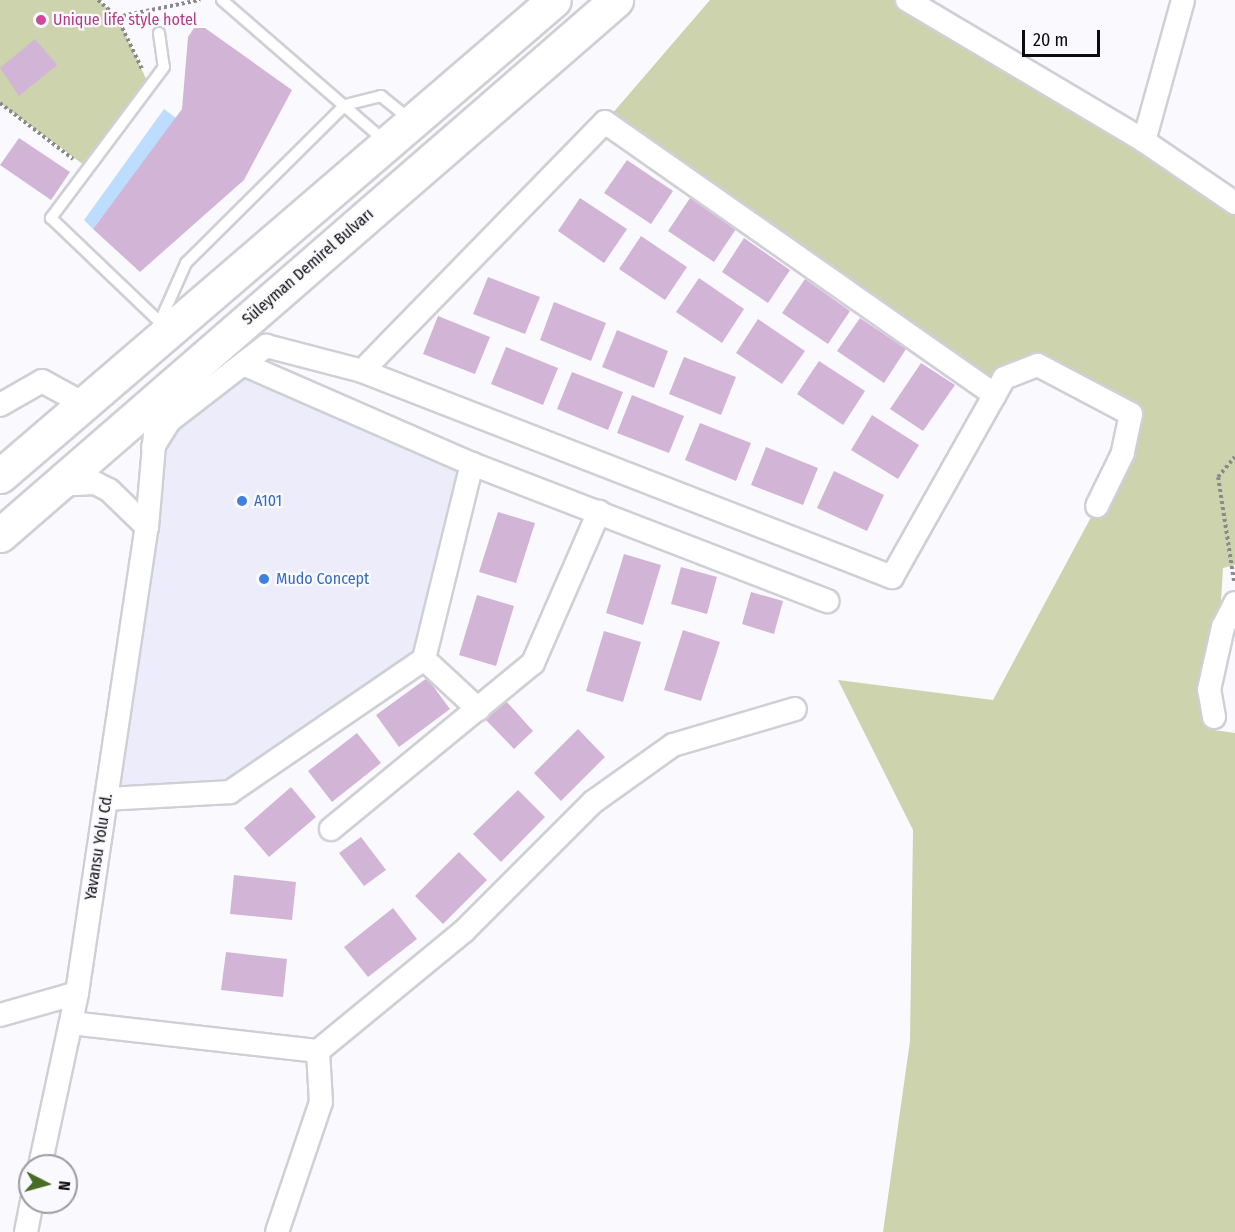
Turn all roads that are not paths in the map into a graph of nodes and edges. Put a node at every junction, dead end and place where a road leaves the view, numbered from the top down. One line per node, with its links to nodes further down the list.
1 (222, 0): 7 (lane)
2 (554, 0): 8 (highway)
3 (616, 0): 16 (highway, Süleyman Demirel Bulvarı)
4 (906, 0): 9 (street)
5 (1183, 0): 9 (street)
6 (159, 33): 12 (lane)
7 (345, 105): 8 (lane); 10 (lane); 12 (lane)
8 (416, 124): 10 (highway)
9 (1144, 141): 11 (street)
10 (390, 146): 12 (highway)
11 (1235, 203)
12 (155, 333): 17 (highway)
13 (243, 364): 14 (street); 19 (street); 20 (street)
14 (362, 370): 15 (street); 15 (street)
15 (995, 395): 23 (street)
16 (157, 397): 19 (street, Yavansu Yolu Cd.); 22 (highway, Süleyman Demirel Bulvarı)
17 (82, 403): 18 (street); 21 (highway)
18 (0, 405)
19 (153, 447): 25 (street, Yavansu Yolu Cd.)
20 (472, 464): 24 (street); 29 (street)
21 (0, 476)
22 (56, 485): 25 (street); 26 (highway, Süleyman Demirel Bulvarı)
23 (1097, 506)
24 (598, 512): 27 (street); 30 (street)
25 (147, 527): 33 (street, Yavansu Yolu Cd.)
26 (0, 535)
27 (827, 601)
28 (1235, 603): 32 (street)
29 (424, 659): 30 (street); 33 (street)
30 (478, 709): 34 (street)
31 (795, 710): 38 (street)
32 (1214, 717)
33 (106, 799): 35 (street, Yavansu Yolu Cd.)
34 (331, 830)
35 (77, 993): 36 (street); 37 (street, Yavansu Yolu Cd.)
36 (0, 1015)
37 (70, 1023): 38 (street); 39 (street, Yavansu Yolu Cd.)
38 (318, 1051): 42 (street)
39 (43, 1154)
40 (30, 1214): 41 (street)
41 (26, 1232)
42 (277, 1232)

